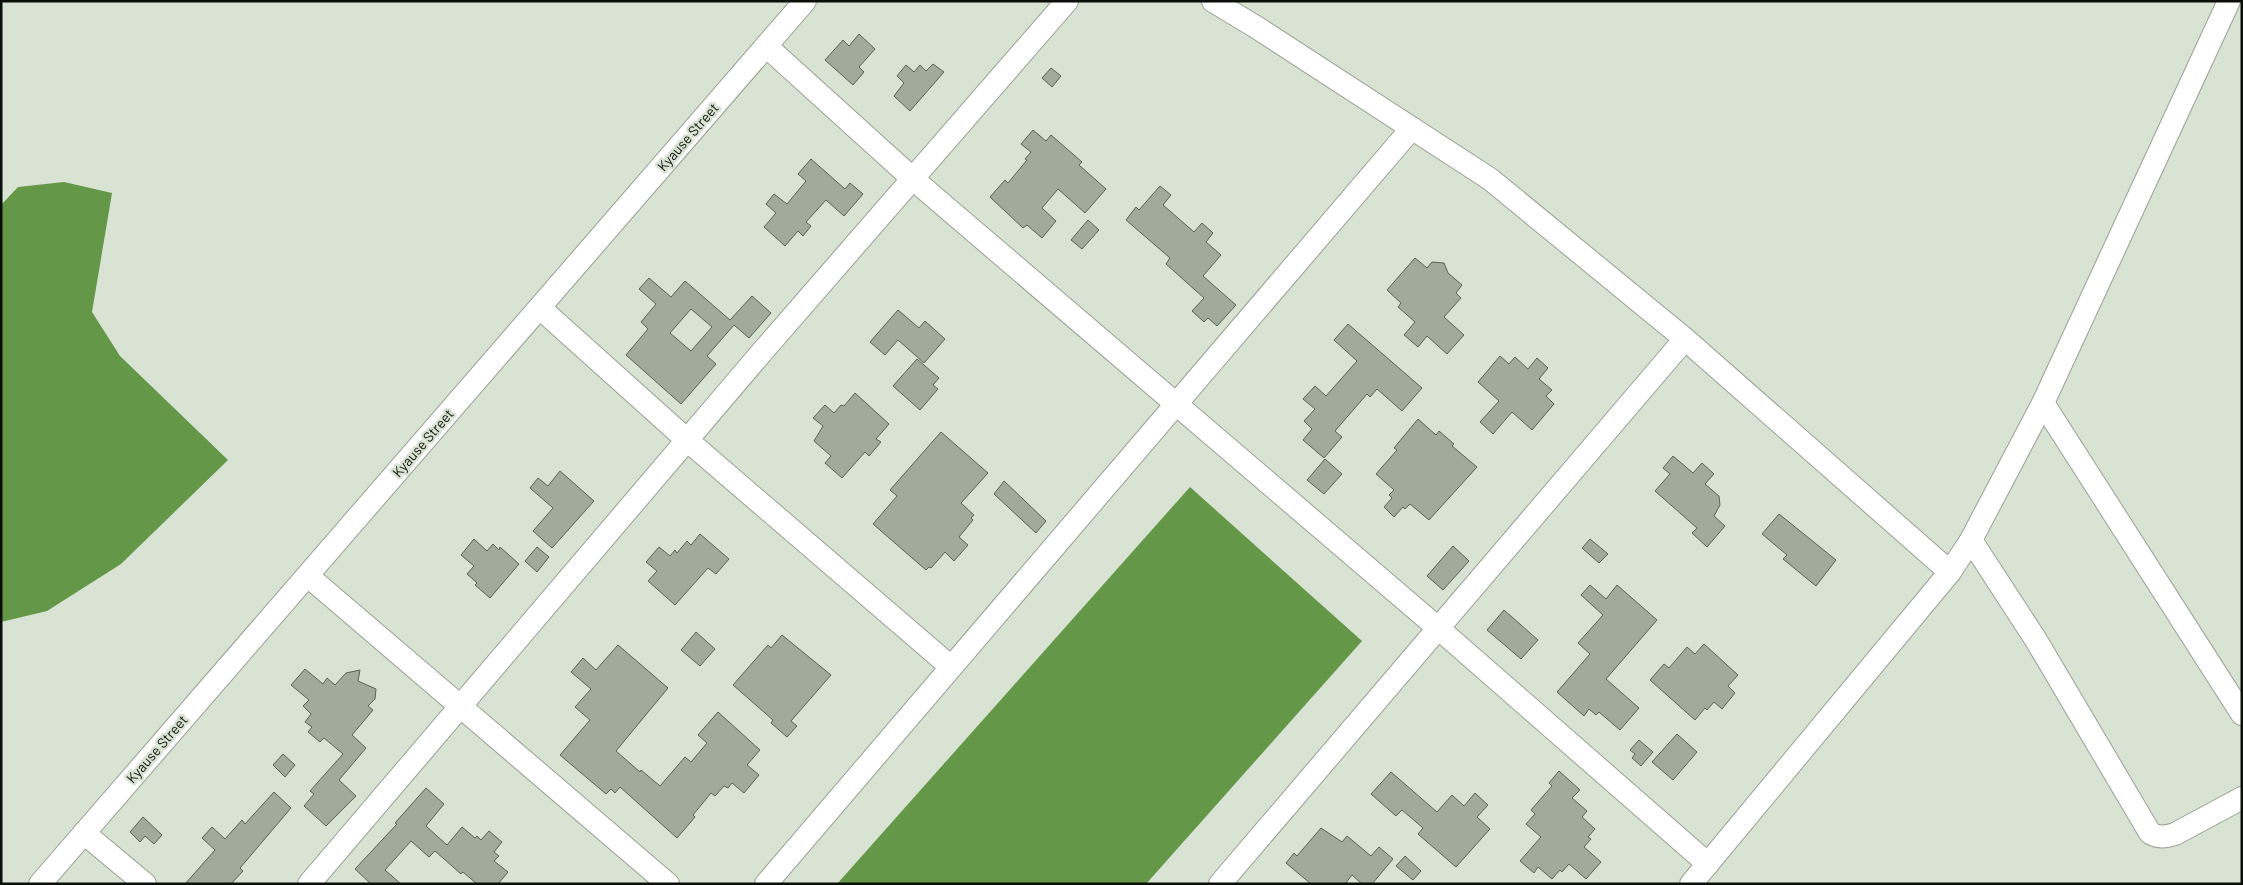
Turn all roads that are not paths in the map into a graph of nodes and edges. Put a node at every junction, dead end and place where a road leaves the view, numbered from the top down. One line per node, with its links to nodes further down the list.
1 (805, 1): 5 (street, Kyause Street)
2 (1067, 1): 7 (street)
3 (1214, 1): 6 (street)
4 (2229, 1): 11 (street)
5 (766, 46): 7 (street); 8 (street, Kyause Street)
6 (1412, 128): 9 (street); 10 (street)
7 (913, 179): 10 (street); 12 (street)
8 (540, 308): 12 (street); 15 (street, Kyause Street)
9 (1685, 339): 14 (street); 16 (street)
10 (1176, 403): 16 (street); 17 (street)
11 (2043, 404): 13 (street); 19 (street)
12 (687, 440): 17 (street); 18 (street)
13 (1971, 540): 14 (street); 20 (street)
14 (1950, 572): 22 (street)
15 (308, 576): 18 (street); 21 (street, Kyause Street)
16 (1438, 628): 22 (street); 28 (street)
17 (951, 667): 27 (street)
18 (460, 706): 25 (street); 26 (street)
19 (2242, 714)
20 (2242, 798)
21 (84, 833): 23 (street, Kyause Street); 24 (street)
22 (1708, 864): 29 (street)
23 (40, 884)
24 (145, 884)
25 (309, 884)
26 (668, 884)
27 (766, 884)
28 (1220, 884)
29 (1691, 884)

